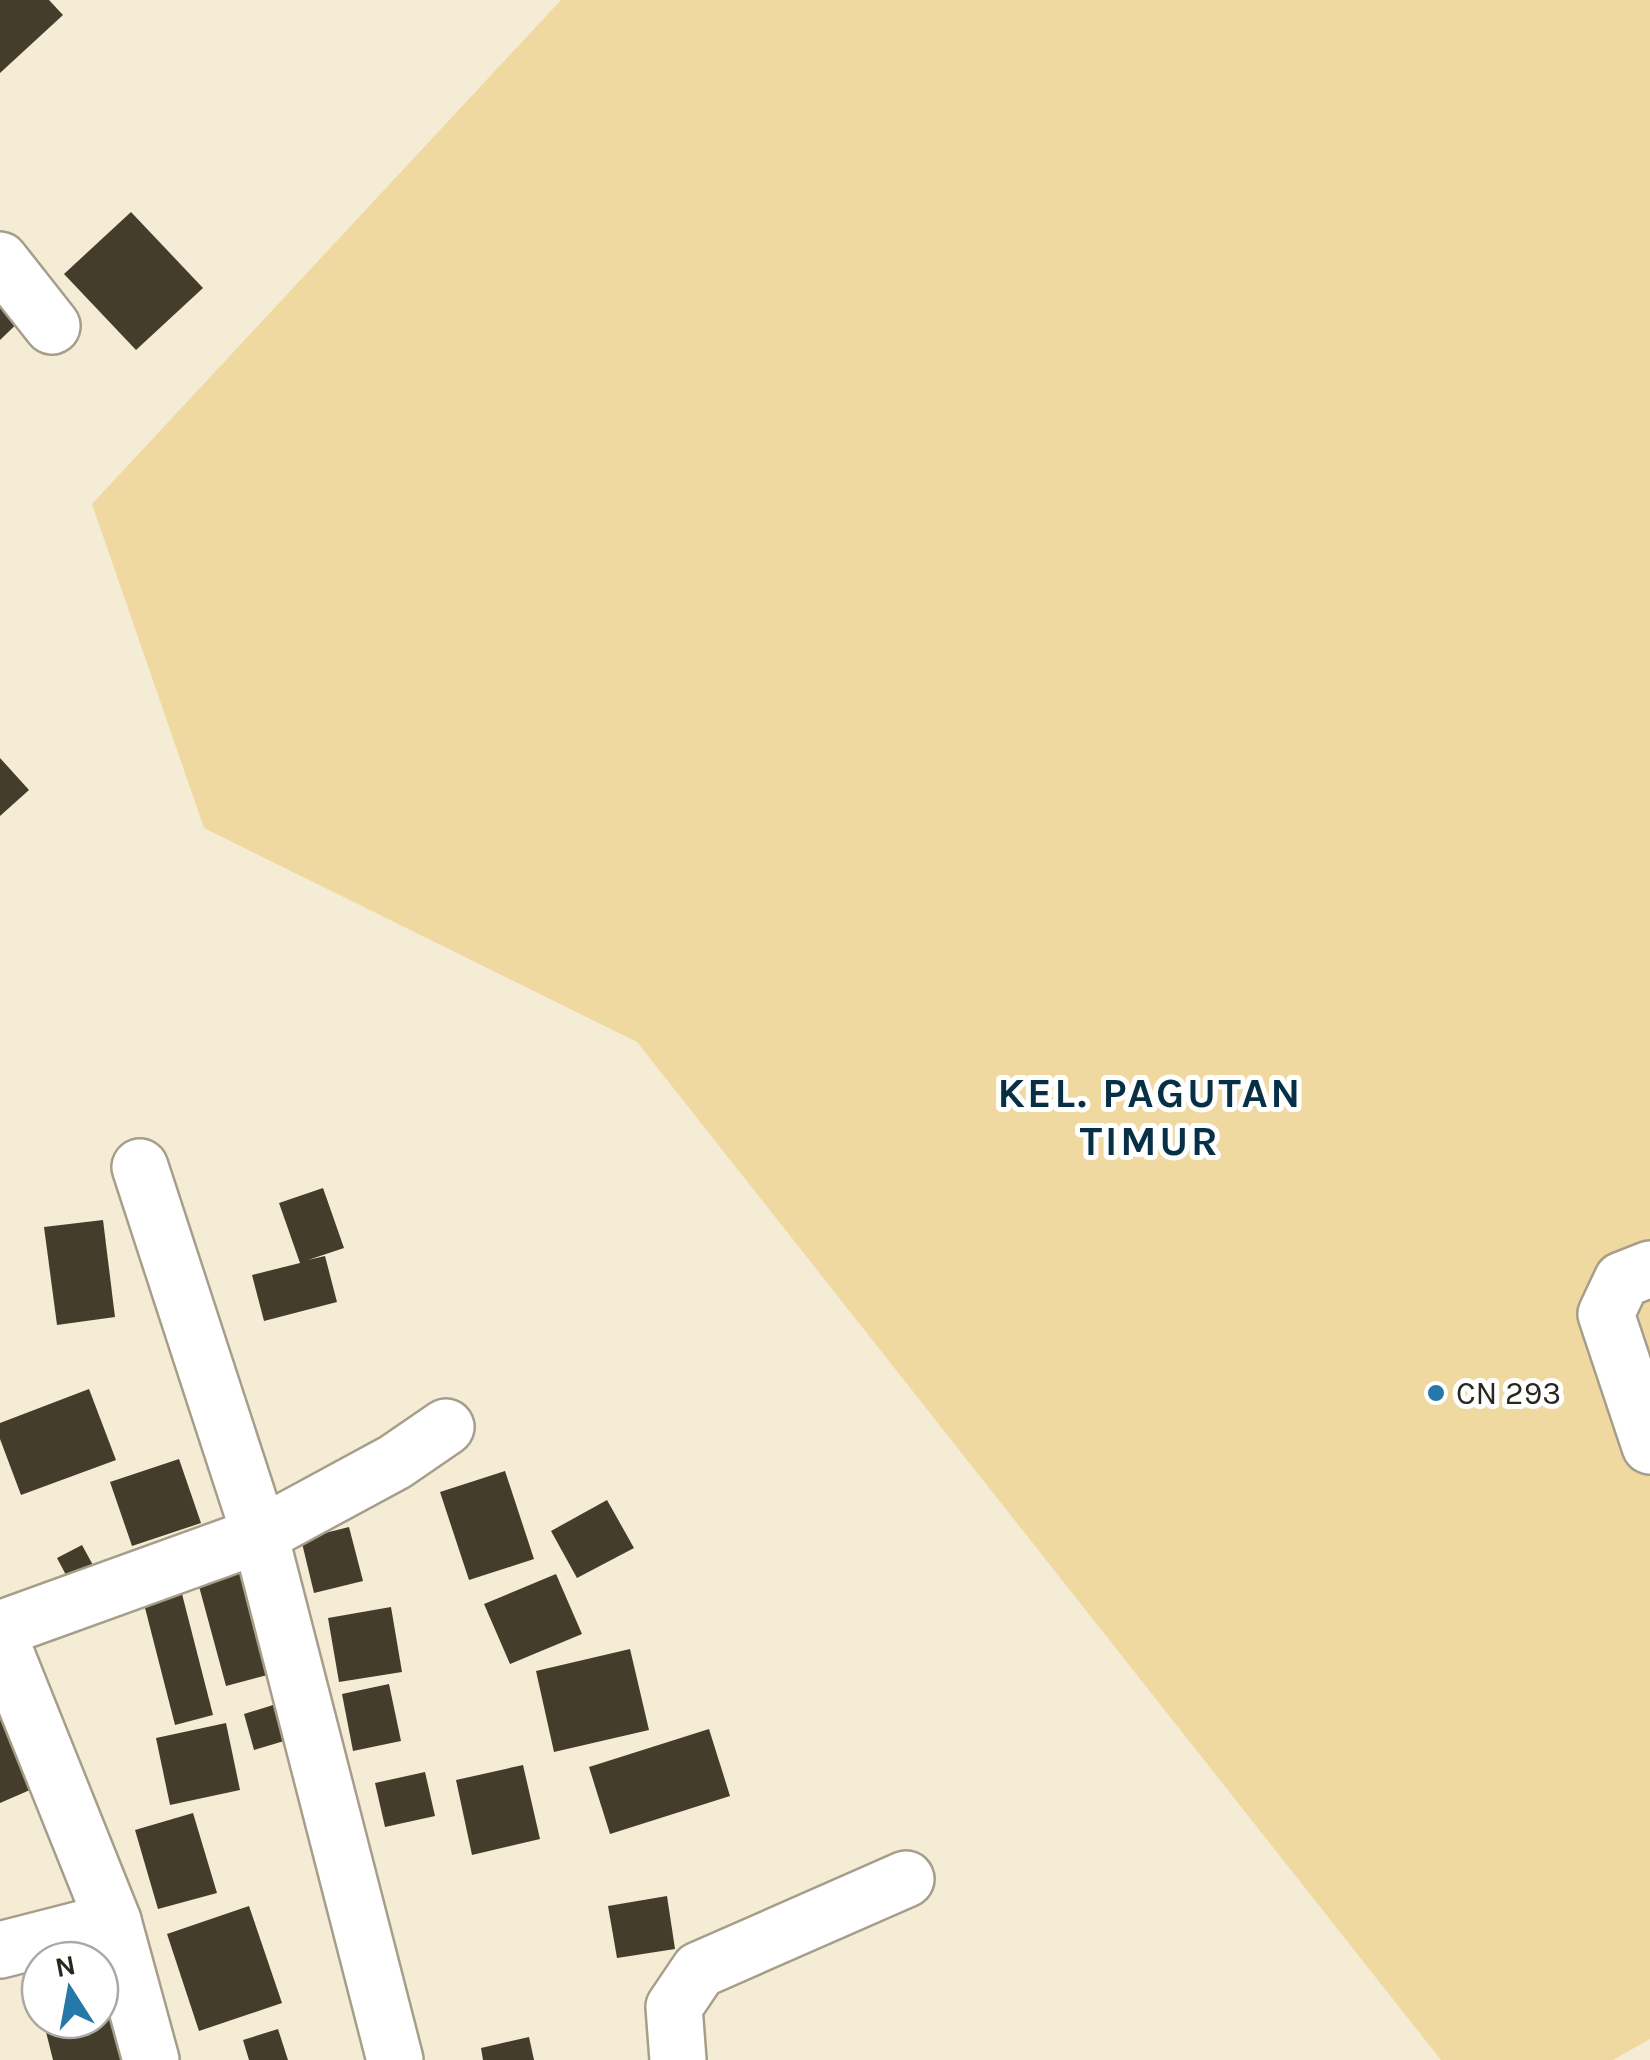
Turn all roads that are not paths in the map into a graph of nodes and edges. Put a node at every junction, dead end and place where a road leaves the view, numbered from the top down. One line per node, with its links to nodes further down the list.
1 (0, 260): 2 (street)
2 (52, 326)
3 (140, 1168): 7 (street)
4 (1650, 1268): 6 (street)
5 (446, 1427): 7 (street)
6 (1650, 1446)
7 (260, 1535): 8 (street); 14 (street)
8 (0, 1629)
9 (0, 1639): 11 (street)
10 (906, 1879): 15 (street)
11 (113, 1921): 12 (street); 13 (street)
12 (0, 1950)
13 (151, 2060)
14 (395, 2060)
15 (678, 2060)

